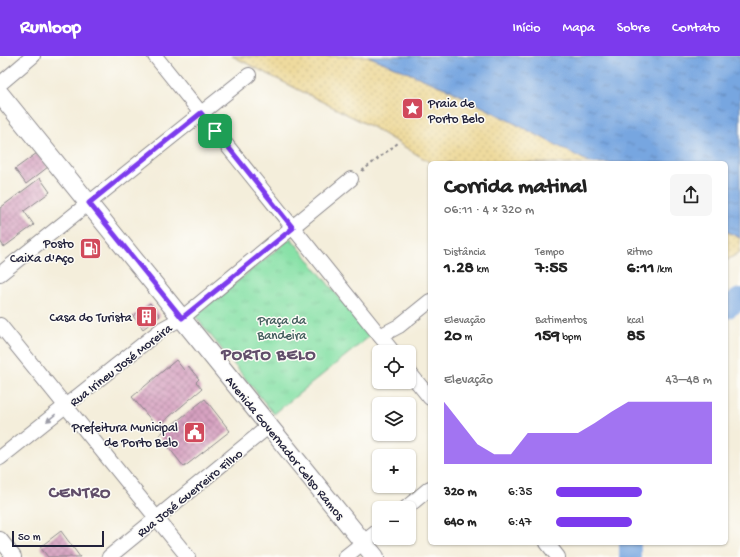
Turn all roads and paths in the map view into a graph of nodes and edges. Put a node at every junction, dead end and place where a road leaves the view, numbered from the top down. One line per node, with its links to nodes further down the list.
1 (33, 56): 4 (street)
2 (155, 56): 6 (street)
3 (249, 75): 6 (street)
4 (0, 84)
5 (0, 94): 9 (main road, Avenida Governador Celso Ramos)
6 (201, 113): 9 (street); 10 (street)
7 (398, 143): 8 (path)
8 (351, 179): 10 (street, Rua Irineu José Moreira)
9 (89, 203): 11 (street); 13 (main road, Avenida Governador Celso Ramos)
10 (293, 228): 13 (street, Rua Irineu José Moreira); 15 (street)
11 (0, 274)
12 (428, 303): 15 (street)
13 (182, 318): 19 (street, Rua Irineu José Moreira); 20 (main road, Avenida Governador Celso Ramos)
14 (0, 325): 19 (street)
15 (380, 336): 16 (street)
16 (387, 345)
17 (416, 381): 18 (street)
18 (428, 396)
19 (66, 406): 21 (street, Rua Irineu José Moreira, one-way to 21); 24 (street)
20 (270, 426): 24 (street, Rua José Guerreiro Filho); 27 (main road, Avenida Governador Celso Ramos)
21 (0, 458)
22 (428, 490): 23 (street)
23 (414, 501)
24 (157, 518): 30 (street, Rua José Guerreiro Filho); 31 (street)
25 (372, 535): 27 (street)
26 (0, 539): 29 (street)
27 (363, 542): 32 (street); 33 (main road, Avenida Governador Celso Ramos)
28 (549, 545): 34 (street)
29 (14, 557)
30 (109, 557)
31 (188, 557)
32 (345, 557)
33 (375, 557)
34 (558, 557)

